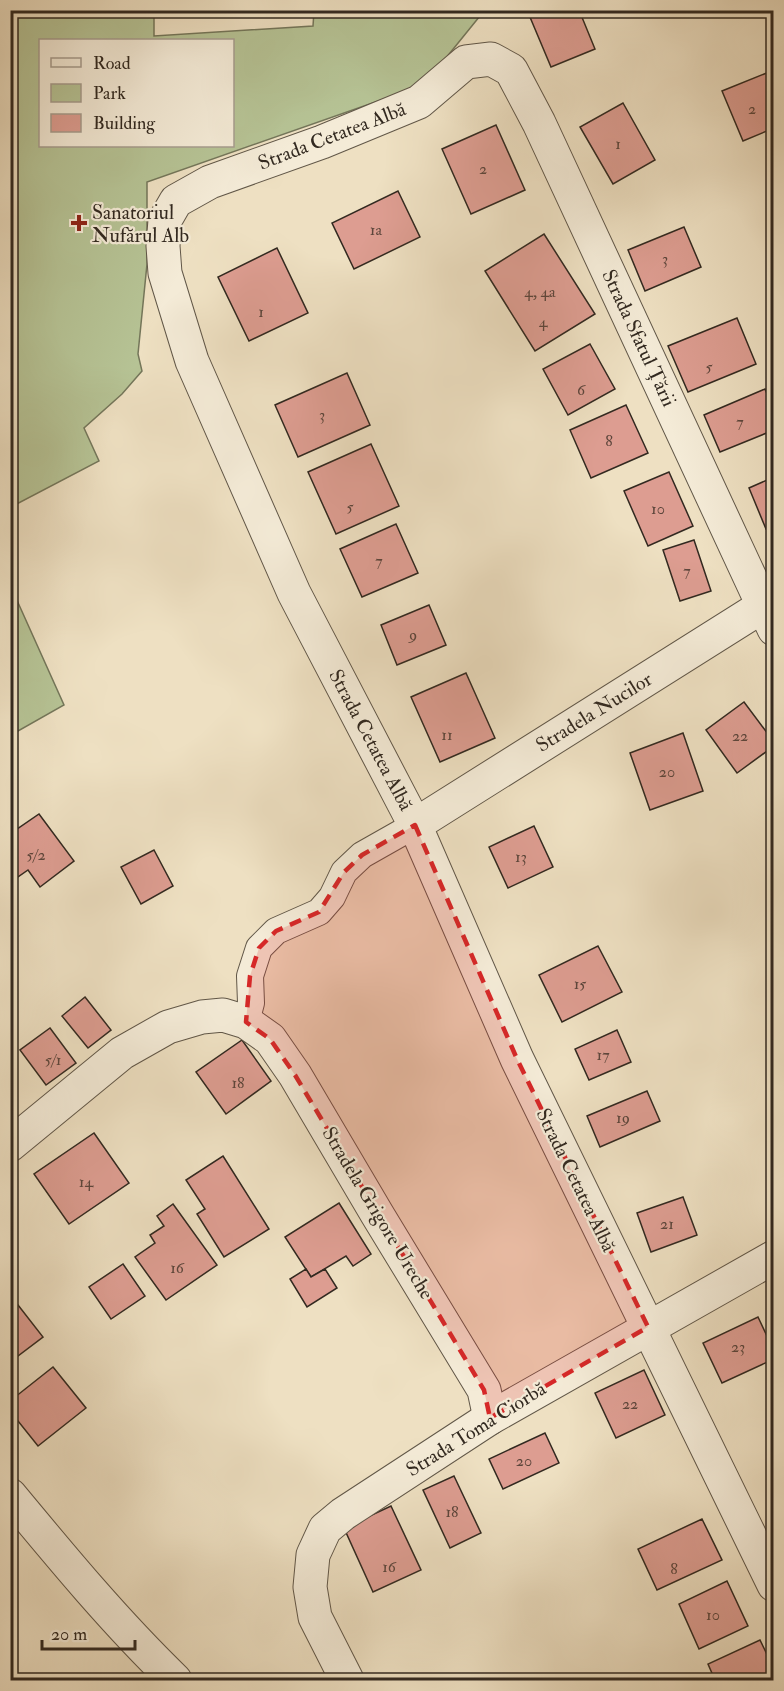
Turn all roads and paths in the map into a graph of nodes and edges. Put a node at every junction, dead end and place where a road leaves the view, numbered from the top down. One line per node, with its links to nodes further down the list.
1 (491, 59): 2 (street, Strada Sfatul Țării); 3 (street, Strada Cetatea Albă)
2 (770, 611): 3 (street, Stradela Nucilor)
3 (415, 825): 4 (street); 7 (street, Strada Cetatea Albă)
4 (246, 1022): 5 (street); 8 (street, Stradela Grigore Ureche)
5 (10, 1145)
6 (774, 1257): 7 (street, Strada Toma Ciorbă)
7 (648, 1327): 8 (street, Strada Toma Ciorbă); 10 (street, Strada Cetatea Albă)
8 (490, 1418): 12 (street, Strada Toma Ciorbă)
9 (10, 1495): 11 (street)
10 (774, 1585)
11 (175, 1680)
12 (347, 1680)

